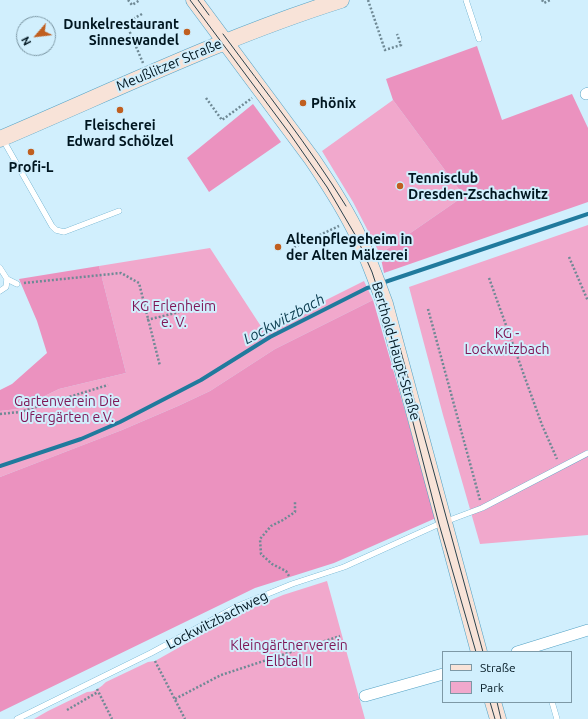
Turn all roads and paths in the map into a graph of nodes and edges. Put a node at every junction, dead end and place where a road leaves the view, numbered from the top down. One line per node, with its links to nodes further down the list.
1 (128, 0): 2 (path)
2 (140, 0)
3 (194, 0): 12 (street, Berthold-Haupt-Straße)
4 (341, 0): 12 (street, Meußlitzer Straße)
5 (368, 0): 10 (path)
6 (466, 0): 11 (lane)
7 (542, 0): 8 (path)
8 (550, 0)
9 (142, 14): 13 (path)
10 (397, 34)
11 (480, 39)
12 (225, 41): 13 (street, Meußlitzer Straße); 14 (street, Berthold-Haupt-Straße)
13 (148, 74): 16 (street, Meußlitzer Straße)
14 (262, 91): 15 (path); 18 (street, Berthold-Haupt-Straße)
15 (206, 98)
16 (1, 138): 17 (lane)
17 (119, 211)
18 (350, 221): 19 (path); 37 (street, Berthold-Haupt-Straße)
19 (294, 247)
20 (569, 257): 27 (path)
21 (0, 268): 23 (lane)
22 (489, 278): 34 (path)
23 (7, 279): 24 (lane); 25 (lane)
24 (17, 284): 29 (path)
25 (0, 291)
26 (199, 301): 29 (path)
27 (588, 301)
28 (428, 309): 36 (path)
29 (147, 320): 30 (path)
30 (160, 366)
31 (108, 385): 32 (path)
32 (0, 414)
33 (588, 453): 34 (lane, Lockwitzbachweg)
34 (560, 467): 36 (lane, Lockwitzbachweg)
35 (295, 502): 38 (path)
36 (482, 508): 37 (lane, Lockwitzbachweg)
37 (443, 522): 38 (lane, Lockwitzbachweg); 42 (street, Berthold-Haupt-Straße)
38 (292, 584): 51 (lane, Lockwitzbachweg)
39 (588, 630): 41 (street)
40 (340, 636): 47 (path)
41 (537, 649): 43 (street)
42 (479, 651)
43 (524, 651)
44 (155, 661): 47 (path)
45 (442, 674): 46 (street)
46 (365, 696)
47 (175, 699): 53 (path)
48 (493, 703): 54 (street)
49 (552, 703): 55 (lane)
50 (67, 710): 52 (path)
51 (17, 719)
52 (112, 719)
53 (185, 719)
54 (498, 719)
55 (557, 719)

